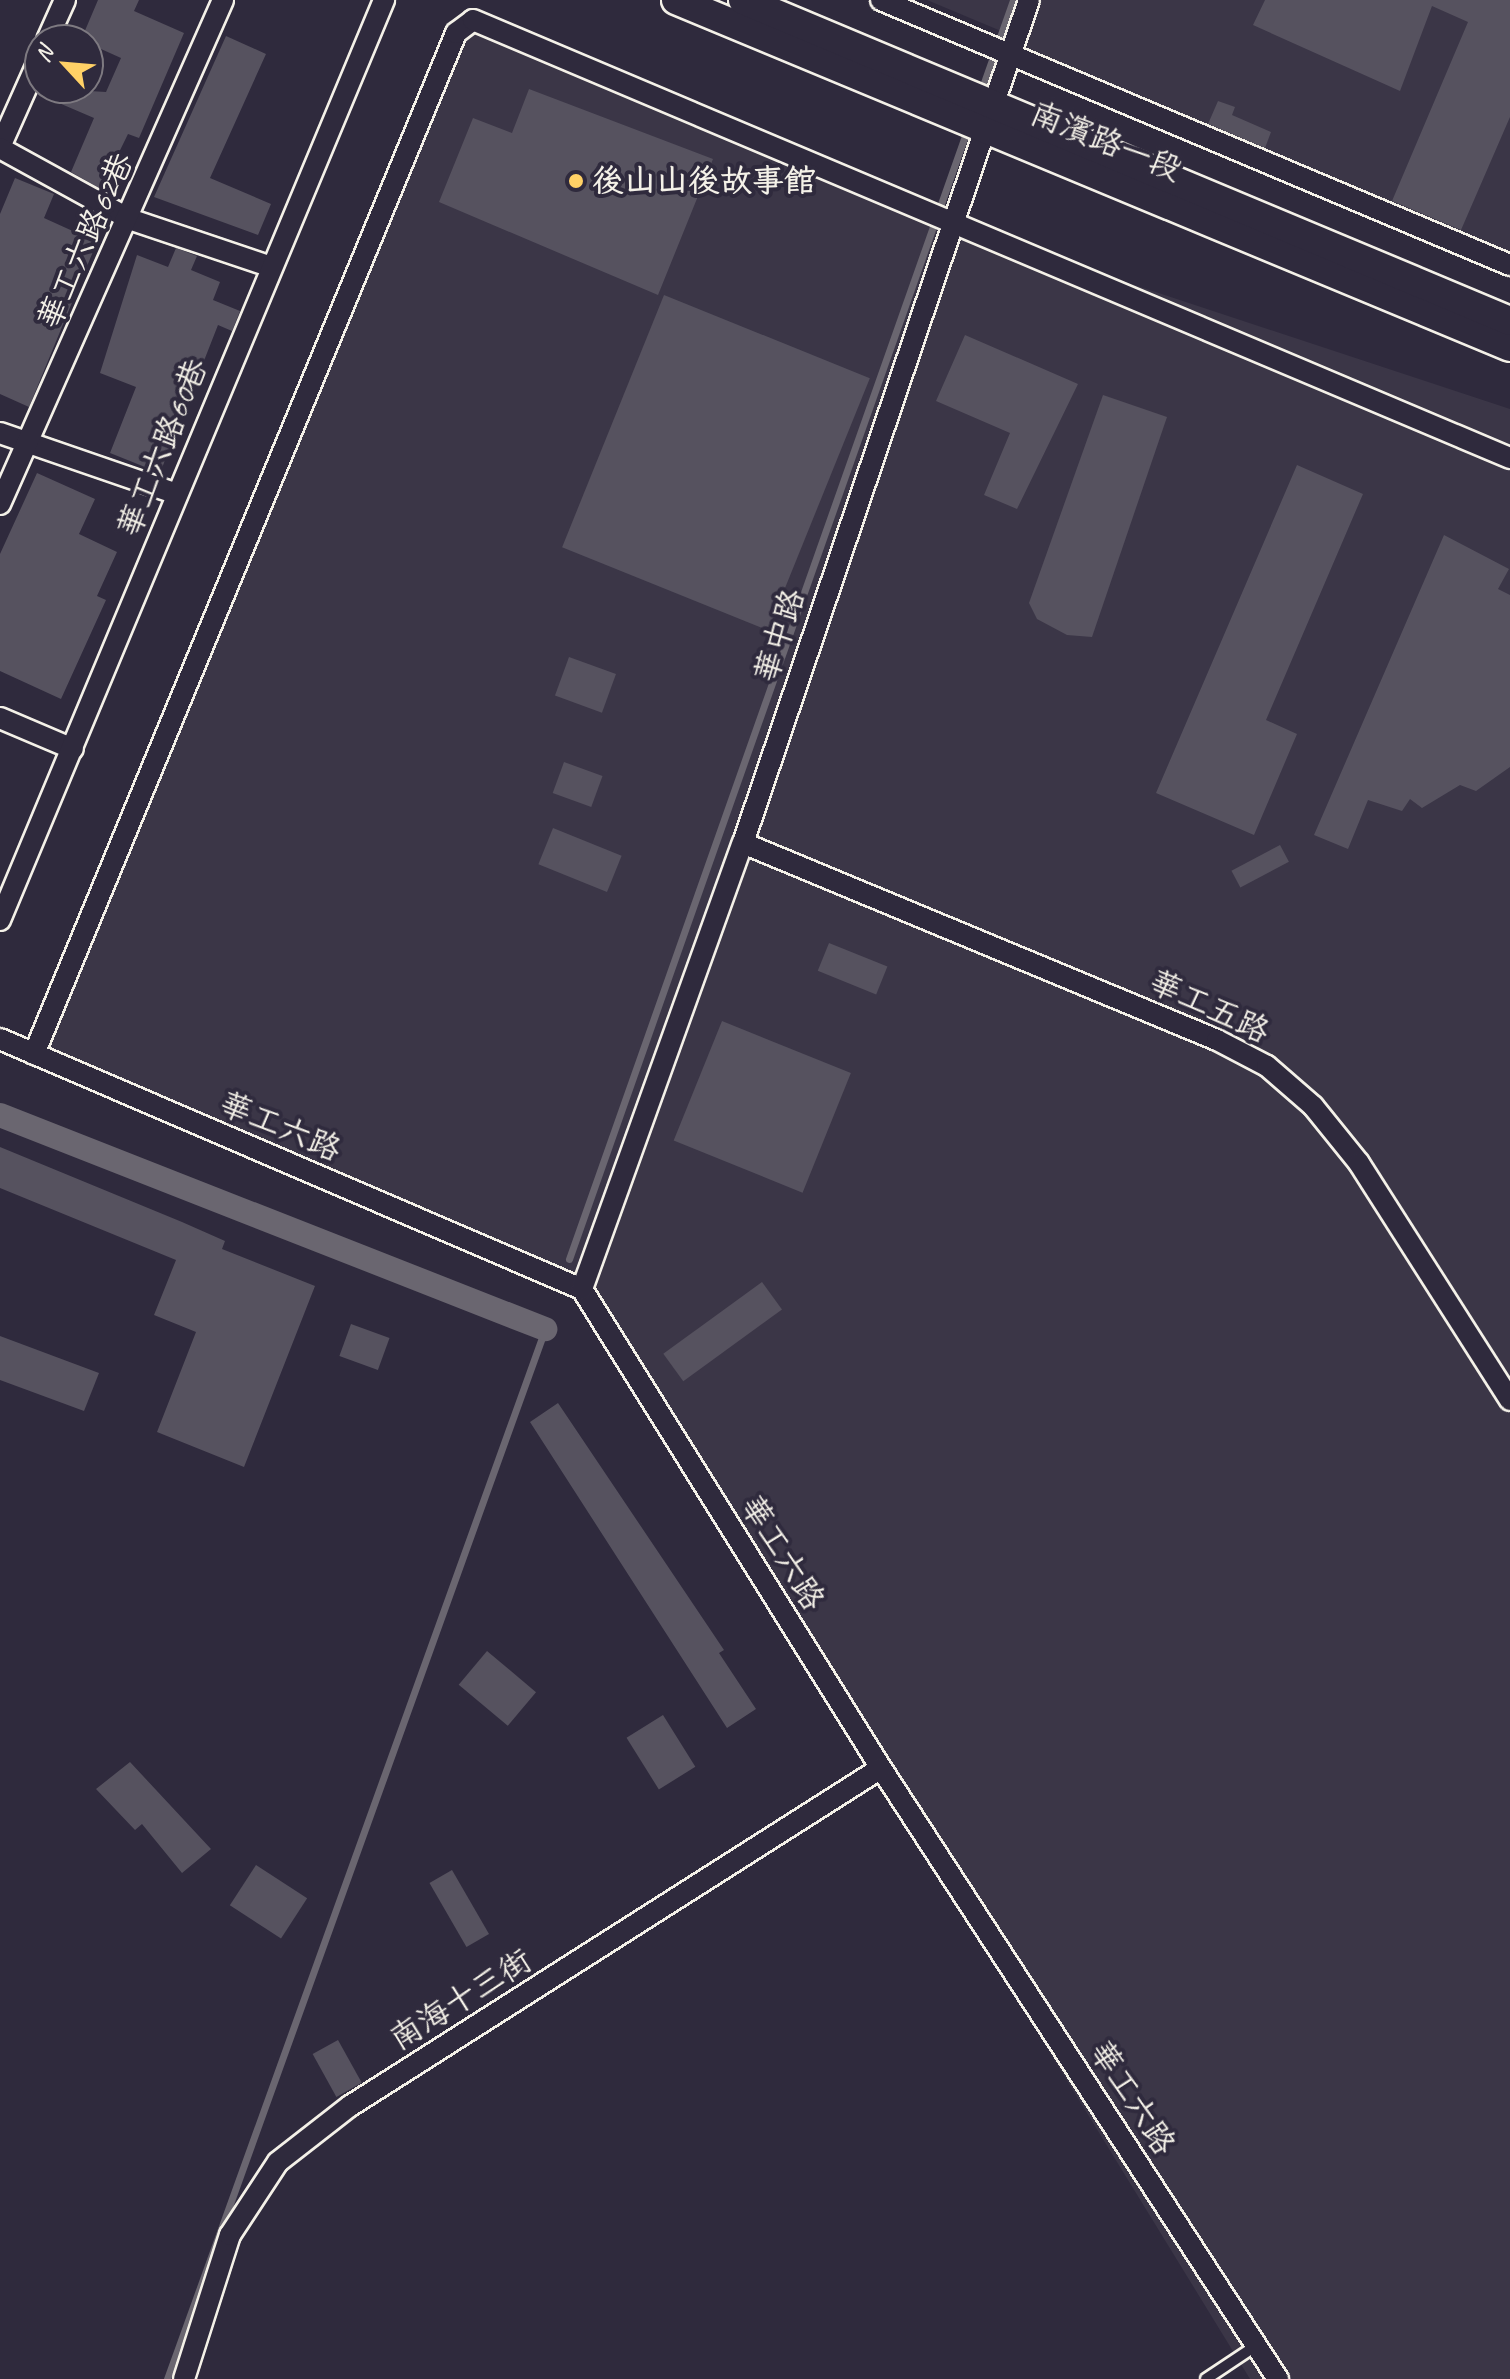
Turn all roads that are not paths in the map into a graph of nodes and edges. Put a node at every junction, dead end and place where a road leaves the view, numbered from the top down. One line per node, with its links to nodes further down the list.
1 (65, 0): 8 (street)
2 (223, 0): 13 (street, 華工六路62巷)
3 (384, 0): 16 (street, 華工六路60巷)
4 (676, 0): 11 (main road, 南濱路一段)
5 (743, 0): 11 (main road, 南濱路一段)
6 (881, 0): 9 (street)
7 (1029, 0): 9 (street, 華中路)
8 (54, 24)
9 (1011, 52): 11 (street, 華中路); 15 (street)
10 (24, 93): 12 (street)
11 (986, 116): 14 (street, 華中路); 17 (main road, 南濱路一段); 18 (main road, 南濱路一段)
12 (0, 148): 13 (street)
13 (129, 219): 16 (street); 20 (street, 華工六路62巷)
14 (950, 224): 21 (street); 26 (street, 華中路); 29 (street)
15 (1510, 265)
16 (269, 266): 22 (street, 華工六路60巷)
17 (1510, 321)
18 (1510, 347)
19 (0, 433): 20 (street)
20 (28, 445): 22 (street); 23 (street, 華工六路62巷)
21 (1510, 458)
22 (177, 494): 25 (street, 華工六路60巷)
23 (0, 504)
24 (0, 718): 25 (street)
25 (73, 749): 27 (street, 華工六路60巷)
26 (743, 843): 30 (street, 華中路); 31 (street, 華工五路)
27 (0, 920)
28 (0, 1039): 29 (street, 華工六路)
29 (34, 1054): 30 (street, 華工六路)
30 (582, 1289): 32 (street, 華工六路)
31 (1510, 1400)
32 (881, 1768): 33 (street, 華工六路); 34 (street, 南海十三街)
33 (1257, 2345): 35 (lane); 36 (street, 華工六路)
34 (184, 2379)
35 (1206, 2379)
36 (1278, 2379)

